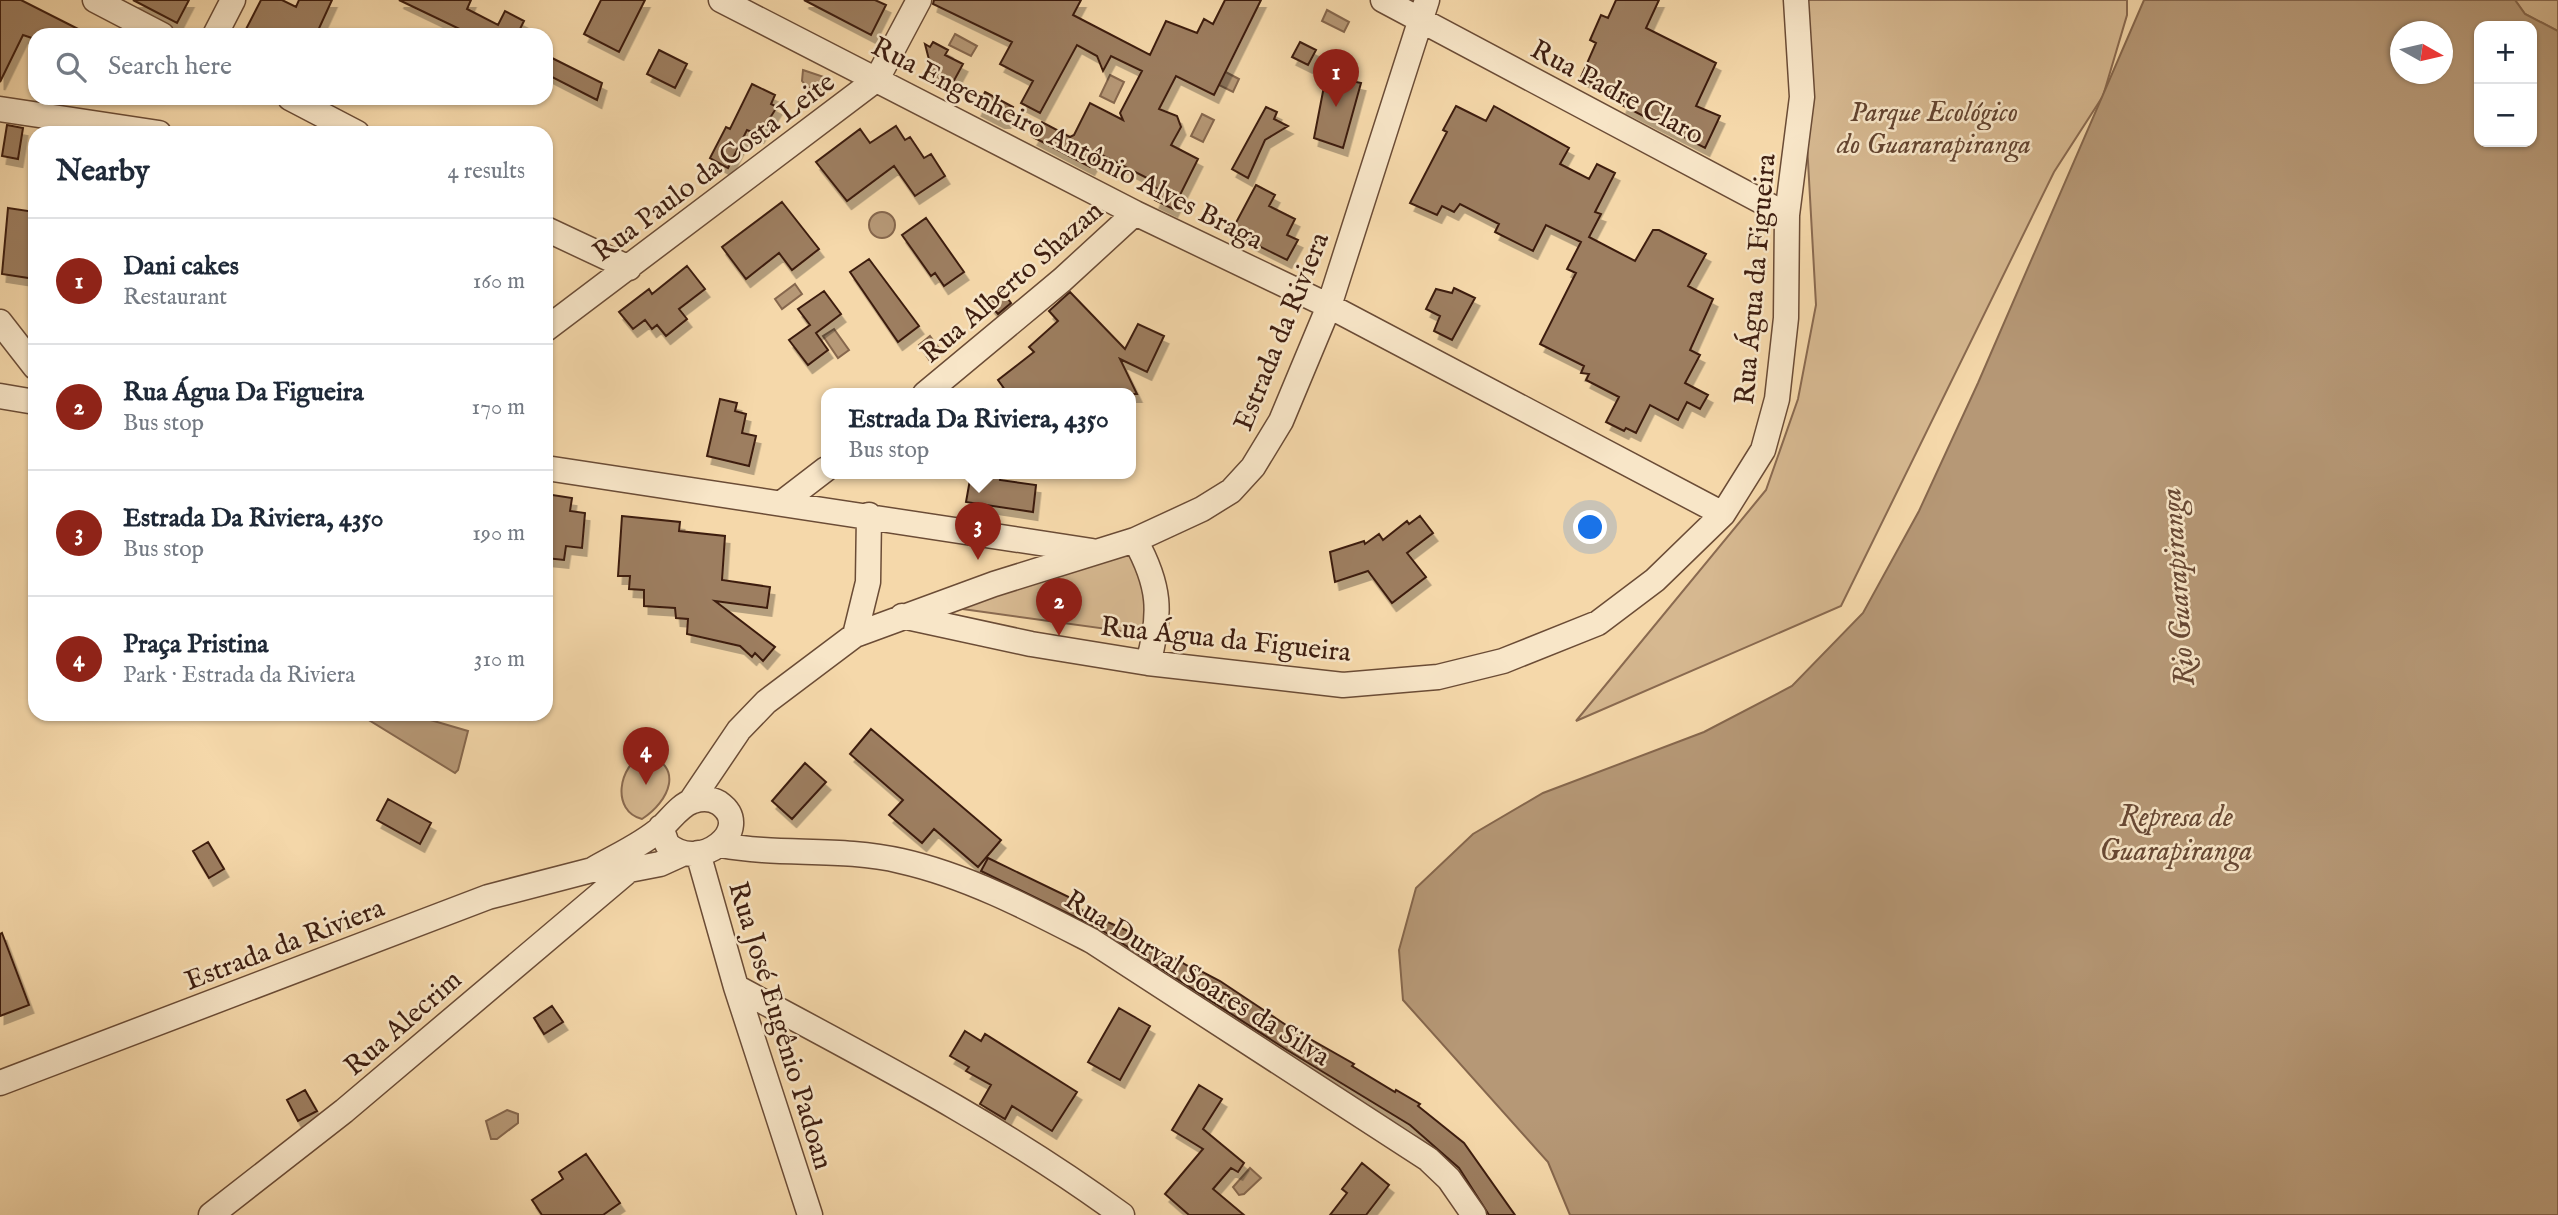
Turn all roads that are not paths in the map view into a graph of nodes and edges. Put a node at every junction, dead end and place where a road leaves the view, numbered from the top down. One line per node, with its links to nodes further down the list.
1 (95, 0): 8 (street)
2 (233, 0): 9 (street)
3 (721, 0): 10 (street, Rua Engenheiro Antônio Alves Braga)
4 (919, 0): 10 (street, Rua Paulo da Costa Leite)
5 (1383, 0): 7 (street, Rua Padre Claro)
6 (1796, 0): 16 (street, Rua Água da Figueira)
7 (1424, 10): 16 (street, Rua Padre Claro); 19 (street, Estrada da Riviera)
8 (149, 28)
9 (219, 28)
10 (877, 79): 15 (street, Rua Engenheiro Antônio Alves Braga); 18 (street, Rua Paulo da Costa Leite)
11 (303, 105): 14 (street)
12 (0, 109): 13 (street)
13 (113, 126)
14 (344, 126)
15 (1135, 214): 19 (street, Rua Engenheiro Antônio Alves Braga); 23 (street, Rua Alberto Shazan)
16 (1787, 215): 29 (street, Rua Água da Figueira)
17 (553, 232): 18 (street)
18 (629, 268): 21 (street, Rua Paulo da Costa Leite)
19 (1329, 306): 29 (street, Rua Engenheiro Antônio Alves Braga); 31 (street, Estrada da Riviera)
20 (0, 322): 22 (street)
21 (553, 324)
22 (28, 359)
23 (932, 388)
24 (0, 396): 25 (street)
25 (28, 401)
26 (553, 469): 28 (street)
27 (821, 473): 28 (street)
28 (783, 502): 30 (street)
29 (1723, 514): 35 (street, Rua Água da Figueira)
30 (869, 515): 32 (street); 34 (street)
31 (1135, 540): 32 (street, Estrada da Riviera); 35 (street)
32 (1099, 552): 33 (street, Estrada da Riviera)
33 (902, 616): 34 (street, Estrada da Riviera); 35 (street, Rua Água da Figueira)
34 (855, 635): 36 (street, Estrada da Riviera)
35 (1148, 663)
36 (720, 758): 37 (street, Estrada da Riviera); 38 (street)
37 (691, 801): 38 (street); 39 (street, Estrada da Riviera)
38 (719, 803): 40 (street)
39 (662, 827): 40 (street); 41 (street, Estrada da Riviera)
40 (708, 845): 42 (street, Estrada da Riviera); 43 (street, Rua José Eugênio Padoan); 48 (street, Rua Durval Soares da Silva)
41 (593, 870): 42 (street, Estrada da Riviera); 44 (street, Estrada da Riviera)
42 (629, 870): 45 (street, Rua Alecrim)
43 (736, 987): 46 (street, Rua José Eugênio Padoan); 47 (street)
44 (0, 1083)
45 (211, 1215)
46 (810, 1215)
47 (1122, 1215)
48 (1474, 1215)

